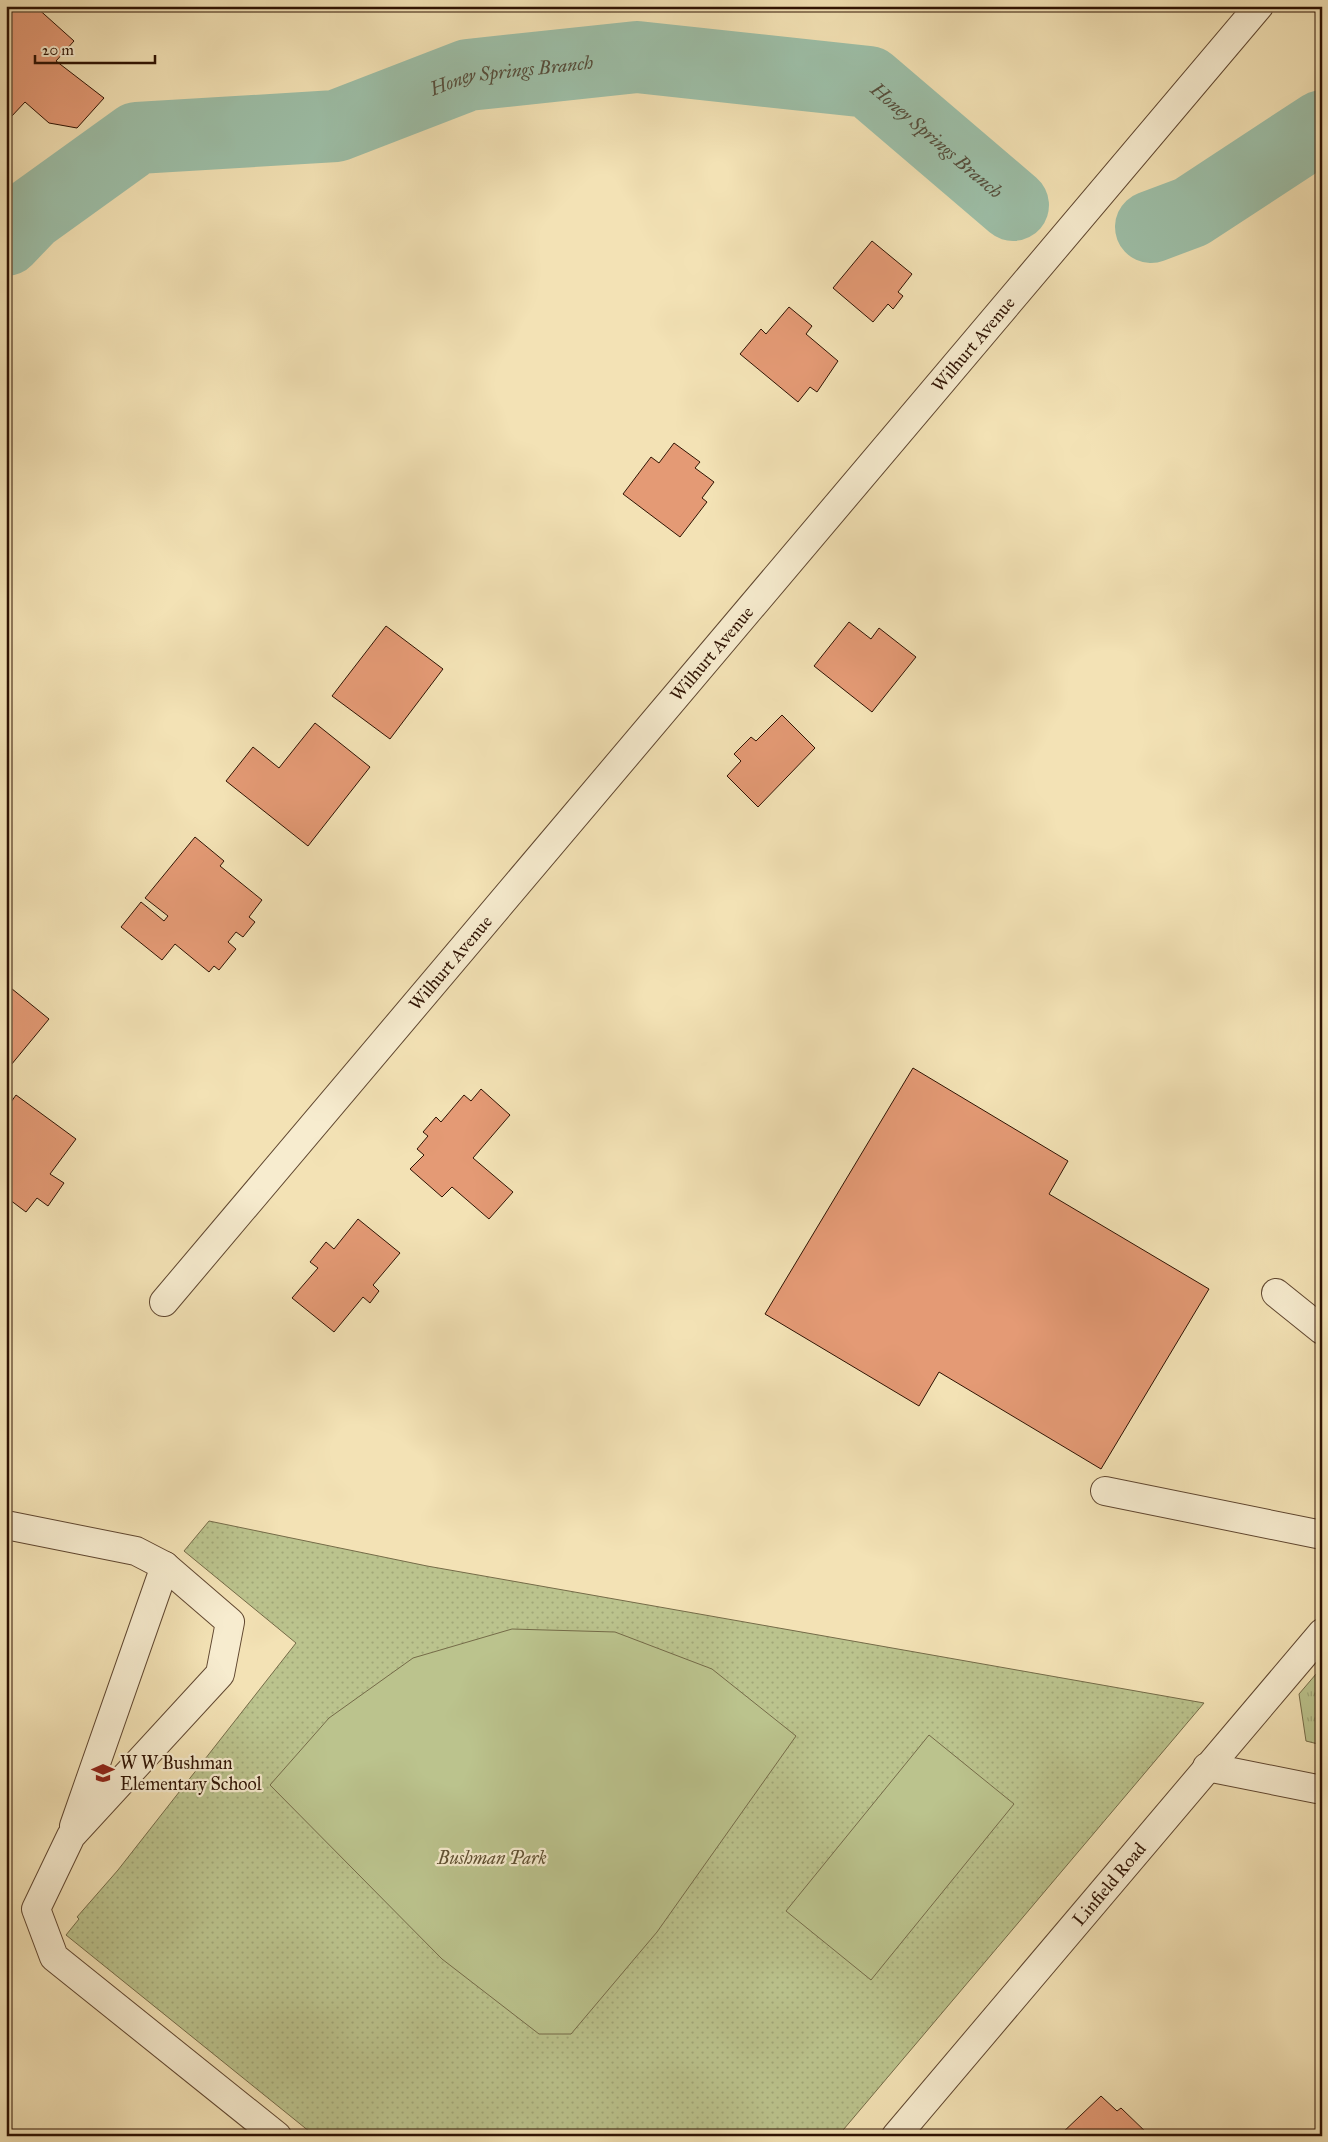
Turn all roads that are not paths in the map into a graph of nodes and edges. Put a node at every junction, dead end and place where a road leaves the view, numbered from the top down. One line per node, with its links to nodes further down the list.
1 (1260, 6): 3 (street, Wilhurt Avenue)
2 (1276, 1292): 4 (street)
3 (164, 1302)
4 (1322, 1330)
5 (1105, 1491): 7 (street)
6 (6, 1525): 8 (street)
7 (1322, 1535)
8 (165, 1566): 12 (street); 12 (street)
9 (1322, 1633): 10 (street, Linfield Road)
10 (1207, 1767): 11 (street); 14 (street, Linfield Road)
11 (1322, 1790)
12 (70, 1836): 13 (street)
13 (277, 2136)
14 (896, 2136)

